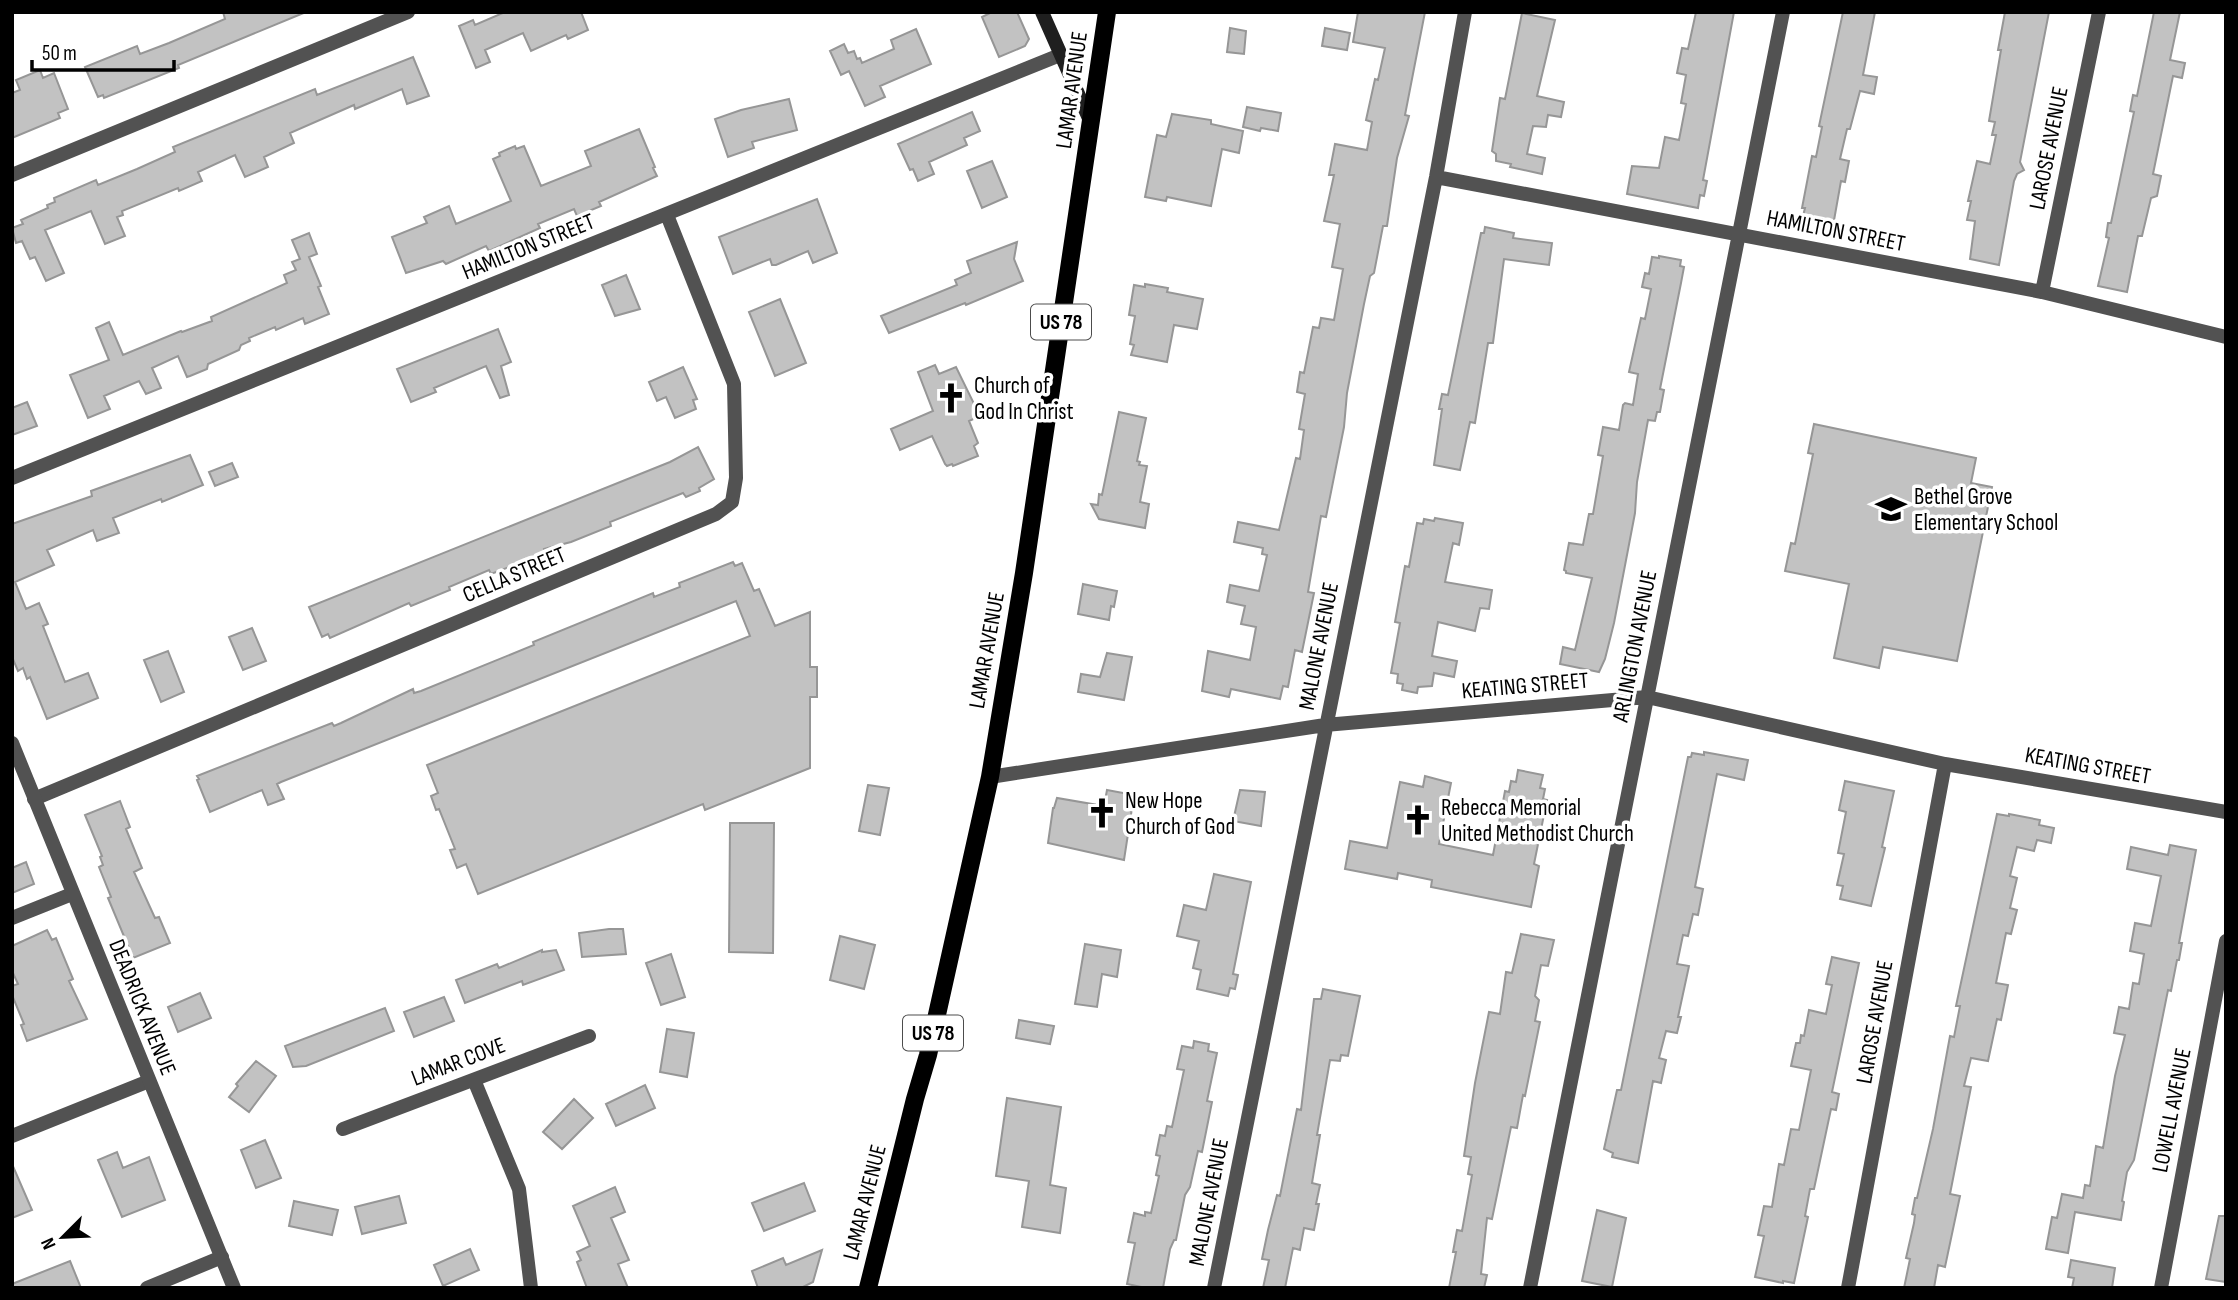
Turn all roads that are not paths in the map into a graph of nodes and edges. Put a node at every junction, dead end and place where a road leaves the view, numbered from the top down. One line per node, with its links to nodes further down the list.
1 (408, 12): 9 (street)
2 (1042, 12): 7 (main road)
3 (1107, 12): 8 (main road, LAMAR AVENUE / US 78)
4 (1465, 12): 10 (street, MALONE AVENUE)
5 (1783, 12): 12 (street, ARLINGTON AVENUE)
6 (2099, 12): 13 (street, LAROSE AVENUE)
7 (1060, 55): 8 (main road); 11 (street, HAMILTON STREET)
8 (1091, 122): 20 (main road, LAMAR AVENUE / US 78)
9 (12, 176)
10 (1436, 177): 12 (street, HAMILTON STREET); 17 (street, MALONE AVENUE)
11 (667, 215): 15 (street, HAMILTON STREET); 21 (street, CELLA STREET)
12 (1739, 234): 13 (street, HAMILTON STREET); 16 (street, ARLINGTON AVENUE)
13 (2042, 292): 14 (street, HAMILTON STREET)
14 (2226, 337)
15 (12, 478)
16 (1647, 697): 17 (street, KEATING STREET); 19 (street, KEATING STREET); 37 (street, ARLINGTON AVENUE)
17 (1325, 725): 20 (street, KEATING STREET); 36 (street, MALONE AVENUE)
18 (12, 743): 21 (street, DEADRICK AVENUE)
19 (1945, 764): 22 (street, KEATING STREET); 38 (street, LAROSE AVENUE)
20 (990, 777): 35 (main road, LAMAR AVENUE / US 78)
21 (34, 799): 23 (street, DEADRICK AVENUE)
22 (2226, 812)
23 (72, 894): 24 (street); 28 (street, DEADRICK AVENUE)
24 (12, 918)
25 (2226, 941): 39 (street, LOWELL AVENUE)
26 (589, 1037): 27 (street, LAMAR COVE)
27 (474, 1080): 29 (street, LAMAR COVE); 34 (street)
28 (149, 1081): 30 (street); 31 (street, DEADRICK AVENUE)
29 (343, 1129)
30 (12, 1136)
31 (222, 1257): 32 (street); 33 (street, DEADRICK AVENUE)
32 (147, 1288)
33 (234, 1288)
34 (531, 1288)
35 (868, 1288)
36 (1214, 1288)
37 (1530, 1288)
38 (1848, 1288)
39 (2161, 1288)

